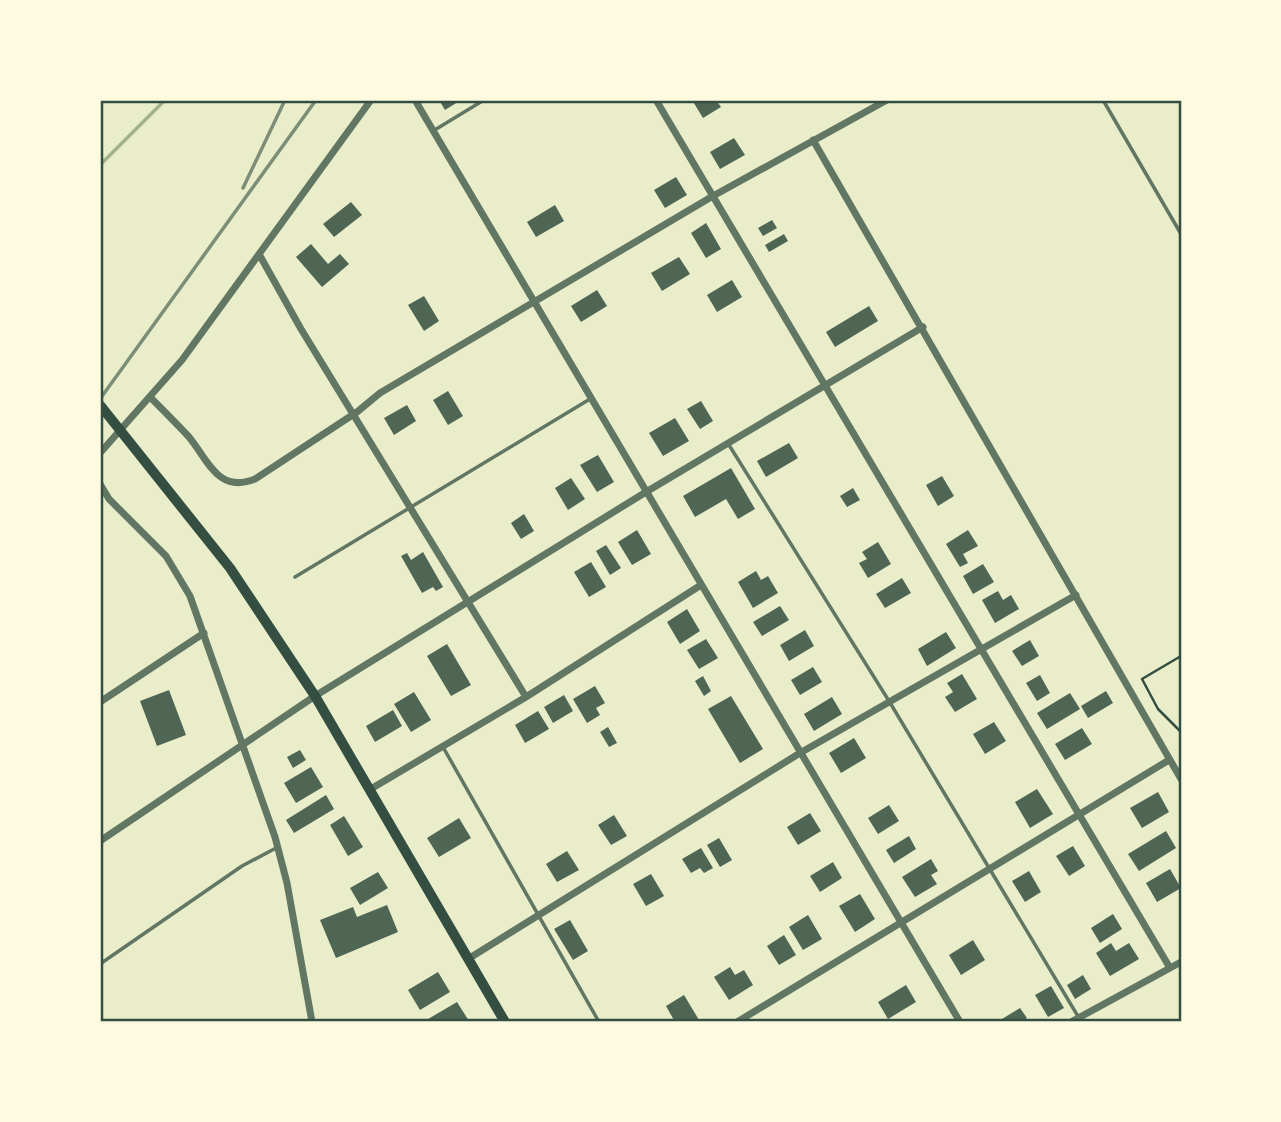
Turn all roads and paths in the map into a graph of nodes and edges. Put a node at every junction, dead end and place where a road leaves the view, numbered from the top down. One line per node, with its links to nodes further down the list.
1 (371, 100): 11 (street)
2 (415, 100): 7 (street)
3 (484, 100): 7 (lane)
4 (656, 100): 9 (street)
5 (887, 100): 8 (street)
6 (1102, 100): 10 (lane)
7 (433, 131): 12 (street)
8 (813, 140): 9 (street); 13 (street)
9 (713, 195): 12 (street); 14 (street)
10 (1181, 234)
11 (260, 254): 15 (street); 18 (street)
12 (533, 301): 16 (street); 18 (street)
13 (923, 327): 14 (street); 26 (street)
14 (826, 384): 19 (street); 29 (street)
15 (150, 397): 18 (street); 20 (street)
16 (591, 399): 22 (street); 23 (lane)
17 (100, 405): 31 (main road)
18 (354, 414): 23 (street)
19 (728, 443): 22 (street); 33 (lane)
20 (100, 453)
21 (100, 484): 28 (street)
22 (646, 492): 25 (street); 27 (street)
23 (411, 506): 24 (lane); 27 (street)
24 (295, 577)
25 (701, 585): 32 (street); 38 (street)
26 (1076, 595): 29 (street); 39 (street)
27 (469, 600): 31 (street); 32 (street)
28 (204, 632): 34 (street); 36 (street)
29 (979, 648): 33 (street); 42 (street)
30 (1181, 656): 35 (path)
31 (315, 696): 36 (street); 41 (main road)
32 (526, 696): 37 (street)
33 (889, 701): 38 (street); 45 (lane)
34 (100, 702)
35 (1181, 732)
36 (244, 743): 43 (street); 44 (street)
37 (443, 746): 41 (street); 46 (lane)
38 (800, 753): 46 (street); 47 (street)
39 (1169, 760): 40 (street); 42 (street)
40 (1181, 779)
41 (369, 790): 48 (main road)
42 (1077, 816): 45 (street); 51 (street)
43 (100, 842)
44 (278, 847): 50 (lane); 53 (street)
45 (988, 868): 47 (street); 52 (lane)
46 (540, 916): 48 (street); 55 (lane)
47 (899, 922): 56 (street); 57 (street)
48 (468, 959): 54 (main road)
49 (1181, 962): 51 (street)
50 (100, 964)
51 (1170, 968): 52 (street)
52 (1079, 1018): 58 (street)
53 (312, 1022)
54 (505, 1022)
55 (599, 1022)
56 (737, 1022)
57 (960, 1022)
58 (1071, 1022)

